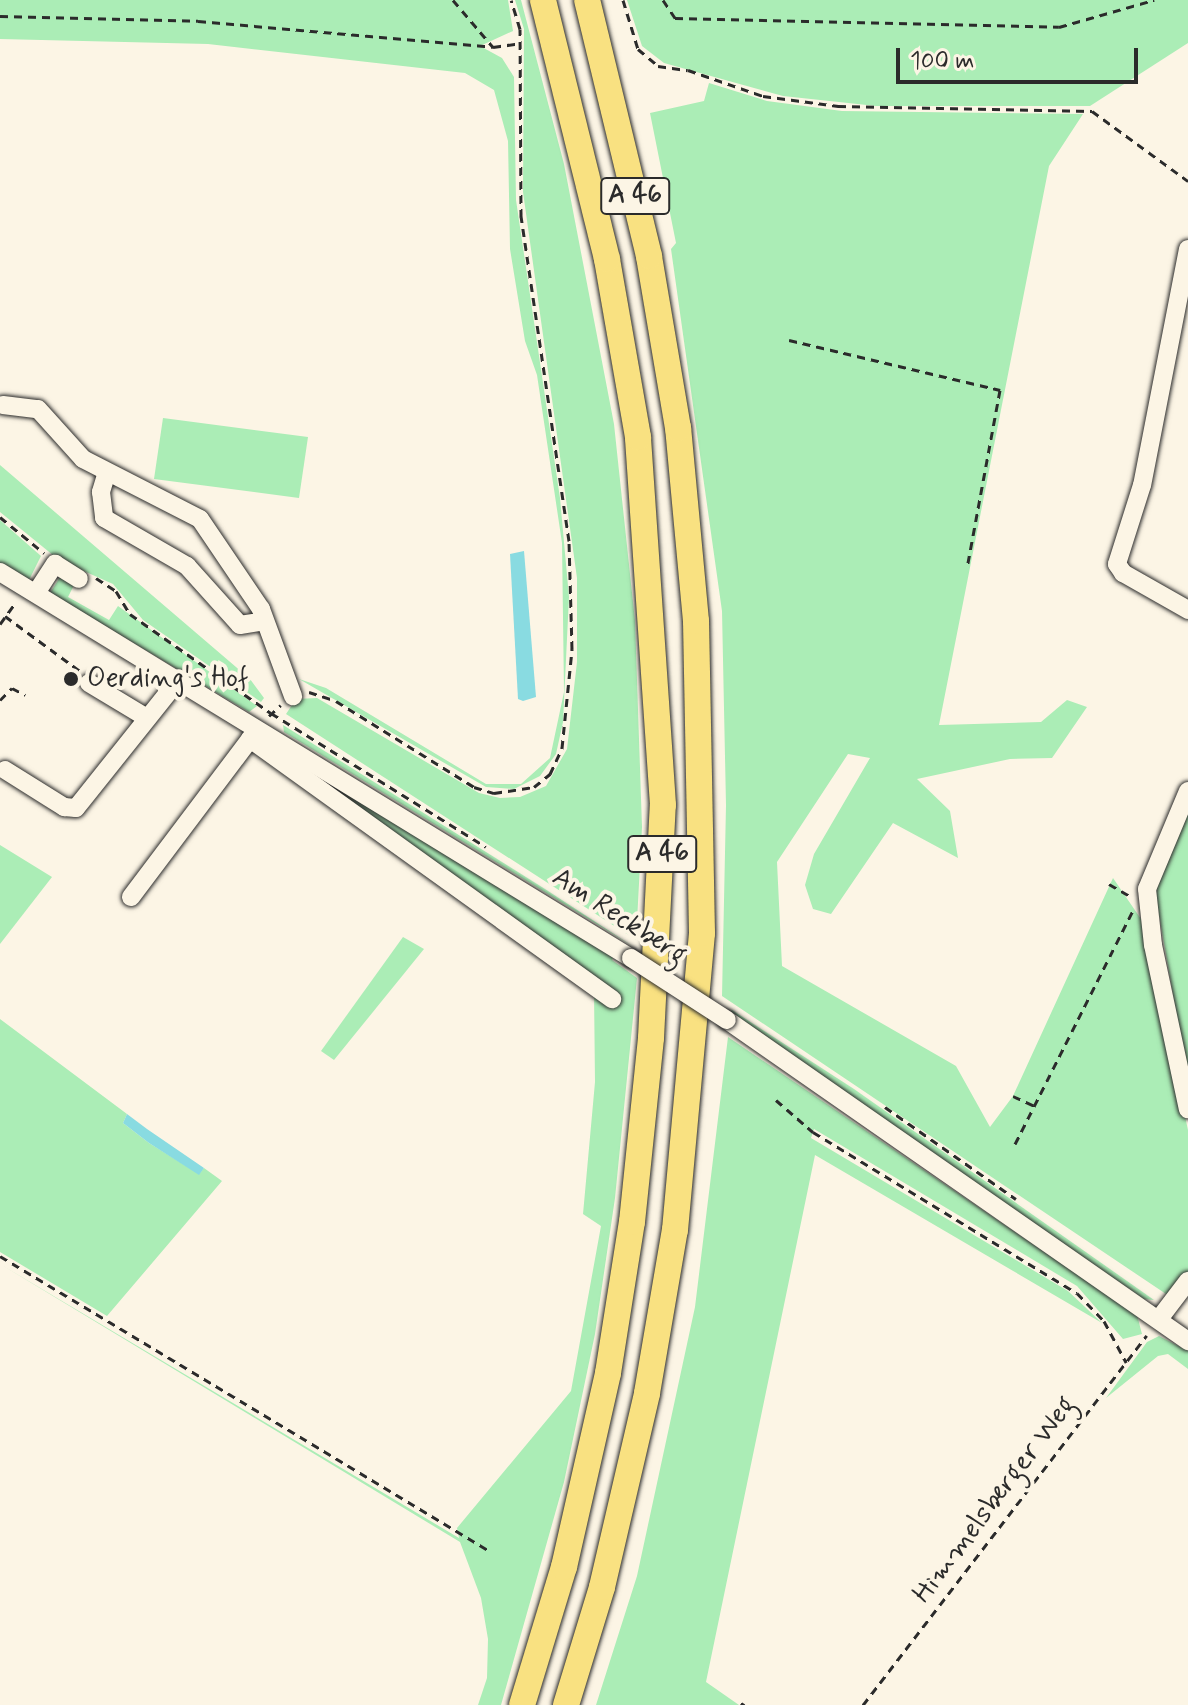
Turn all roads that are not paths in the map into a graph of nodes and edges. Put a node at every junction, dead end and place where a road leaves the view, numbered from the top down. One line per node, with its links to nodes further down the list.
1 (543, 0): 24 (highway, A 46)
2 (587, 0): 25 (highway, A 46)
3 (1188, 249): 9 (street)
4 (3, 405): 5 (street)
5 (107, 472): 10 (street); 10 (street)
6 (0, 572): 8 (street, Am Reckberg)
7 (84, 577): 8 (street)
8 (31, 590): 11 (street, Am Reckberg)
9 (1188, 610)
10 (265, 621): 13 (street)
11 (179, 679): 14 (street); 15 (street, Am Reckberg)
12 (89, 683): 14 (street)
13 (293, 696)
14 (147, 718): 16 (street)
15 (260, 726): 18 (street); 19 (street); 22 (street, Am Reckberg, bridge)
16 (5, 770)
17 (1188, 791): 20 (street)
18 (131, 897)
19 (612, 999)
20 (1188, 1109)
21 (1188, 1281): 22 (street)
22 (1159, 1319): 23 (street, Am Reckberg)
23 (1188, 1341)
24 (522, 1705)
25 (566, 1705)

